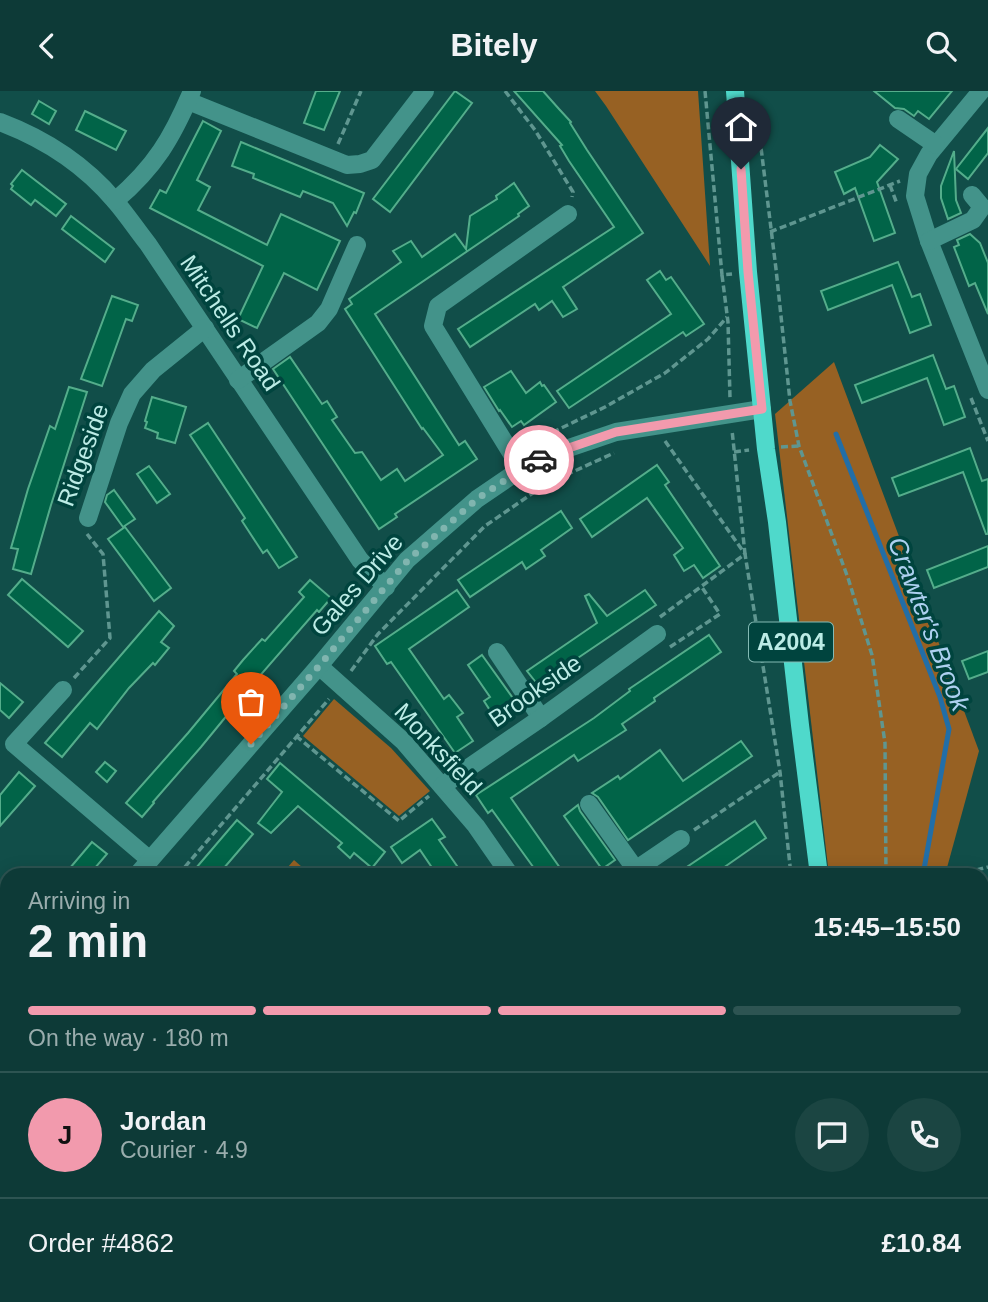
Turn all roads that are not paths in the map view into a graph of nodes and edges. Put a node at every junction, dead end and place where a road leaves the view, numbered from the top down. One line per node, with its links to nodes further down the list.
1 (425, 91): 4 (street)
2 (735, 91): 16 (main road, A2004)
3 (981, 91): 7 (street)
4 (190, 96): 9 (street)
5 (898, 119): 7 (street)
6 (0, 122): 9 (street, Mitchells Road)
7 (936, 145): 11 (street)
8 (972, 195): 11 (street)
9 (115, 201): 13 (street, Mitchells Road)
10 (568, 214): 17 (street)
11 (929, 241): 15 (street)
12 (356, 245): 14 (street)
13 (205, 328): 14 (street, Mitchells Road); 18 (street, Ridgeside)
14 (238, 380): 19 (street, Mitchells Road)
15 (988, 390)
16 (762, 409): 17 (street, Gales Drive); 33 (main road, A2004)
17 (522, 469): 19 (street, Gales Drive)
18 (88, 518)
19 (386, 587): 22 (street, Gales Drive)
20 (657, 634): 24 (street, Brookside)
21 (497, 652): 24 (street)
22 (319, 666): 25 (street, Monksfield); 28 (street, Gales Drive)
23 (63, 690): 28 (street)
24 (541, 718): 25 (street, Brookside)
25 (442, 786): 30 (street, Monksfield)
26 (589, 804): 31 (street)
27 (681, 839): 32 (street)
28 (150, 860): 29 (street, Gales Drive)
29 (143, 868)
30 (505, 868)
31 (629, 868)
32 (638, 868)
33 (818, 868)

